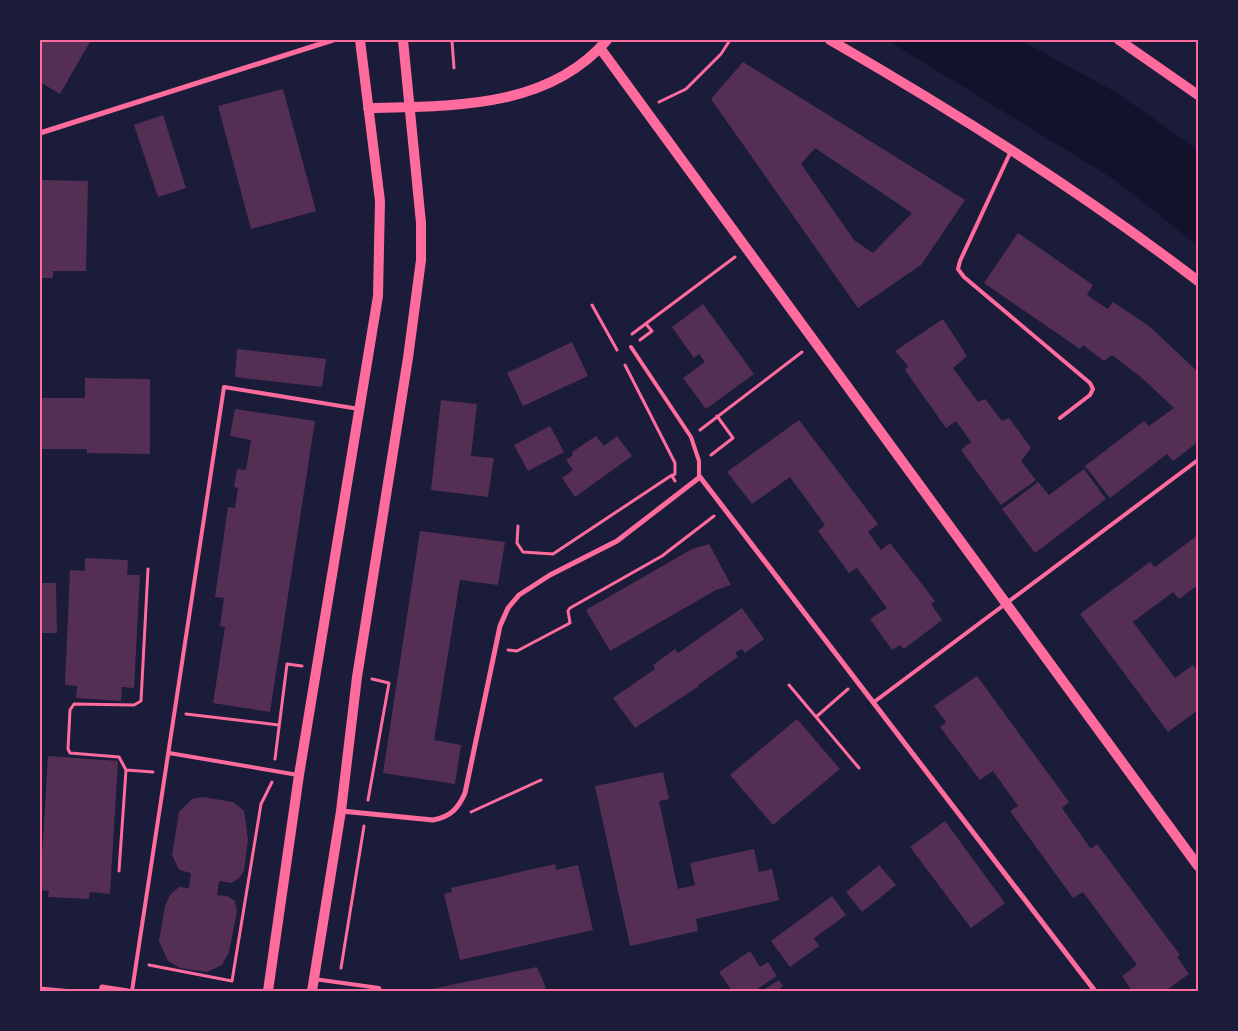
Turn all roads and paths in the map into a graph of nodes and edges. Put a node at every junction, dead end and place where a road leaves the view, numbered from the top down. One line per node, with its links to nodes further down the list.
1 (333, 40): 15 (street)
2 (360, 40): 13 (main road)
3 (403, 40): 12 (main road)
4 (452, 40): 10 (path)
5 (608, 40): 9 (main road)
6 (730, 40): 14 (path)
7 (830, 40): 16 (main road)
8 (1123, 41): 11 (main road)
9 (600, 48): 12 (main road); 14 (main road)
10 (454, 68)
11 (1198, 95)
12 (410, 107): 13 (main road); 52 (main road)
13 (368, 108): 28 (main road)
14 (645, 109): 17 (main road)
15 (40, 133)
16 (1012, 150): 18 (main road); 30 (lane)
17 (746, 249): 20 (path); 23 (main road)
18 (1198, 281)
19 (592, 305): 24 (path)
20 (646, 324): 21 (path); 25 (path)
21 (631, 335)
22 (624, 341): 24 (path)
23 (815, 342): 29 (path); 38 (main road)
24 (616, 347): 26 (path)
25 (631, 348): 31 (lane)
26 (620, 355)
27 (624, 364): 35 (path)
28 (360, 409): 43 (lane); 50 (main road)
29 (718, 416): 31 (path); 33 (path)
30 (1060, 418)
31 (691, 437): 33 (lane)
32 (1198, 460): 38 (lane)
33 (699, 461): 34 (lane)
34 (699, 477): 40 (street); 53 (street)
35 (518, 526)
36 (700, 526): 39 (path)
37 (148, 569): 48 (path)
38 (1006, 603): 42 (lane); 54 (main road)
39 (518, 651)
40 (858, 681): 42 (street); 44 (path)
41 (789, 685): 44 (path)
42 (874, 702): 67 (street)
43 (176, 712): 45 (path); 46 (lane)
44 (816, 717): 47 (path)
45 (279, 725)
46 (169, 753): 49 (lane); 50 (lane)
47 (859, 768)
48 (126, 770): 49 (path); 55 (path)
49 (166, 773): 56 (lane)
50 (299, 776): 64 (main road)
51 (541, 780): 53 (path)
52 (341, 811): 53 (street); 57 (main road)
53 (454, 812)
54 (1198, 866)
55 (119, 871)
56 (136, 963): 58 (path); 63 (lane)
57 (314, 979): 65 (main road); 66 (lane)
58 (232, 981)
59 (40, 988): 60 (path)
60 (72, 991)
61 (101, 991): 62 (street)
62 (128, 991)
63 (132, 991)
64 (268, 991)
65 (312, 991)
66 (380, 991)
67 (1095, 991)

